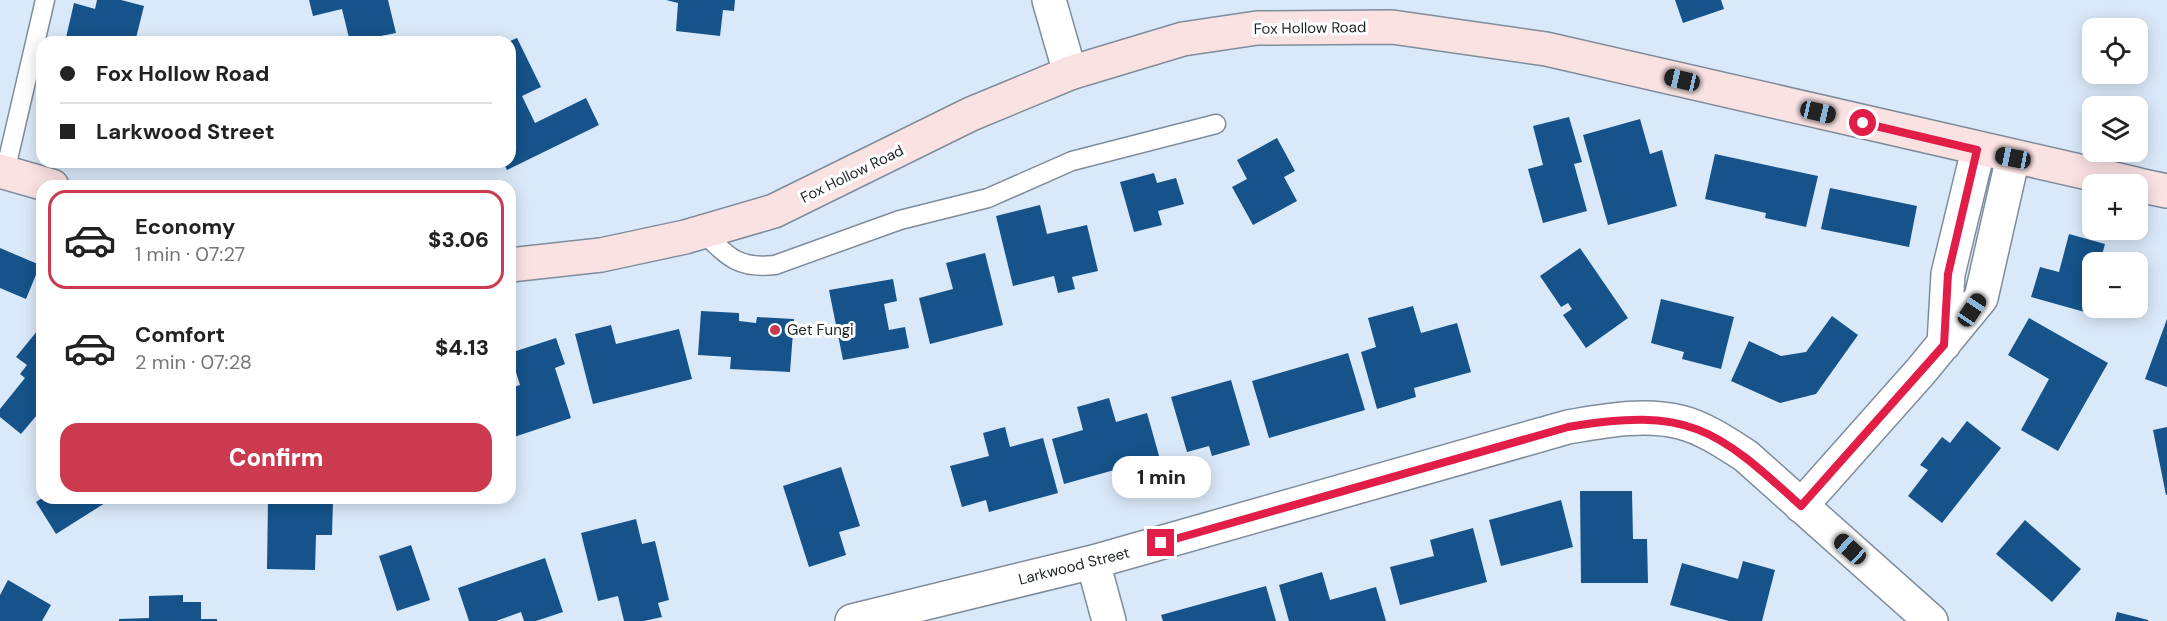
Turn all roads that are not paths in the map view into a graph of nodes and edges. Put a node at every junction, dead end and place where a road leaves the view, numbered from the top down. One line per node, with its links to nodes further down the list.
1 (45, 0): 7 (lane)
2 (1049, 0): 3 (street)
3 (1070, 73): 5 (main road, Fox Hollow Road); 12 (main road, Fox Hollow Road)
4 (1216, 124): 12 (lane)
5 (1977, 150): 6 (main road, Fox Hollow Road); 14 (street)
6 (2013, 158): 8 (main road, Fox Hollow Road); 14 (street)
7 (2, 172): 9 (main road)
8 (2086, 174)
9 (36, 182)
10 (2148, 187): 11 (main road, Fox Hollow Road)
11 (2167, 191)
12 (703, 232): 13 (main road, Fox Hollow Road)
13 (516, 264)
14 (1944, 345): 15 (street)
15 (1801, 506): 16 (street, Larkwood Street); 19 (street, Larkwood Street)
16 (1093, 562): 17 (street, Larkwood Street); 18 (street)
17 (852, 621)
18 (1109, 621)
19 (1931, 621)

